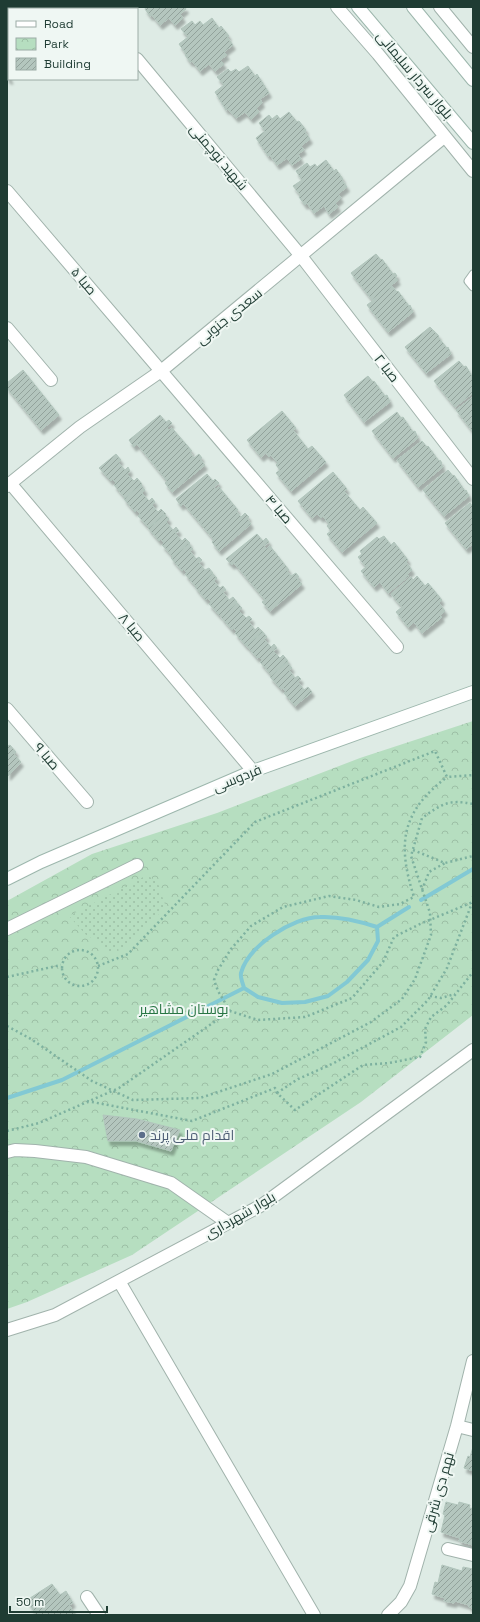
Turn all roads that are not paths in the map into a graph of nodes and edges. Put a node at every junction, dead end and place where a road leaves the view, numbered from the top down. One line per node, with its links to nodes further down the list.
1 (337, 7): 8 (street)
2 (358, 7): 9 (street, بلوار سردار سلیمانی)
3 (413, 7): 7 (street)
4 (440, 7): 5 (street)
5 (473, 47)
6 (138, 60): 12 (street, شهید نوچمنی)
7 (473, 80)
8 (444, 136): 10 (street); 12 (street, سعدی جنوبی)
9 (473, 143)
10 (473, 172)
11 (7, 191): 16 (street, صبا ۵)
12 (301, 256): 16 (street, سعدی جنوبی); 18 (street, صبا ۲)
13 (473, 274): 14 (lane)
14 (473, 287)
15 (7, 328): 17 (street)
16 (161, 371): 19 (street, سعدی جنوبی); 20 (street, صبا ۴)
17 (51, 380)
18 (473, 479)
19 (9, 484): 23 (street, صبا ۸)
20 (397, 647)
21 (473, 692): 23 (street, فردوسی)
22 (7, 710): 24 (street, صبا ۹)
23 (253, 771): 26 (street, فردوسی)
24 (87, 802)
25 (137, 865): 27 (street)
26 (7, 879)
27 (7, 929)
28 (473, 1050): 30 (street, بلوار شهرداری)
29 (7, 1152): 30 (street)
30 (228, 1223): 31 (street, بلوار شهرداری)
31 (119, 1281): 32 (street, بلوار شهرداری); 40 (street)
32 (7, 1330)
33 (473, 1361): 34 (street, نهم دی شرقی)
34 (457, 1426): 35 (street); 41 (street, نهم دی شرقی)
35 (473, 1430)
36 (448, 1549): 37 (street)
37 (473, 1555)
38 (88, 1597): 39 (street)
39 (99, 1615)
40 (314, 1615)
41 (388, 1615)

